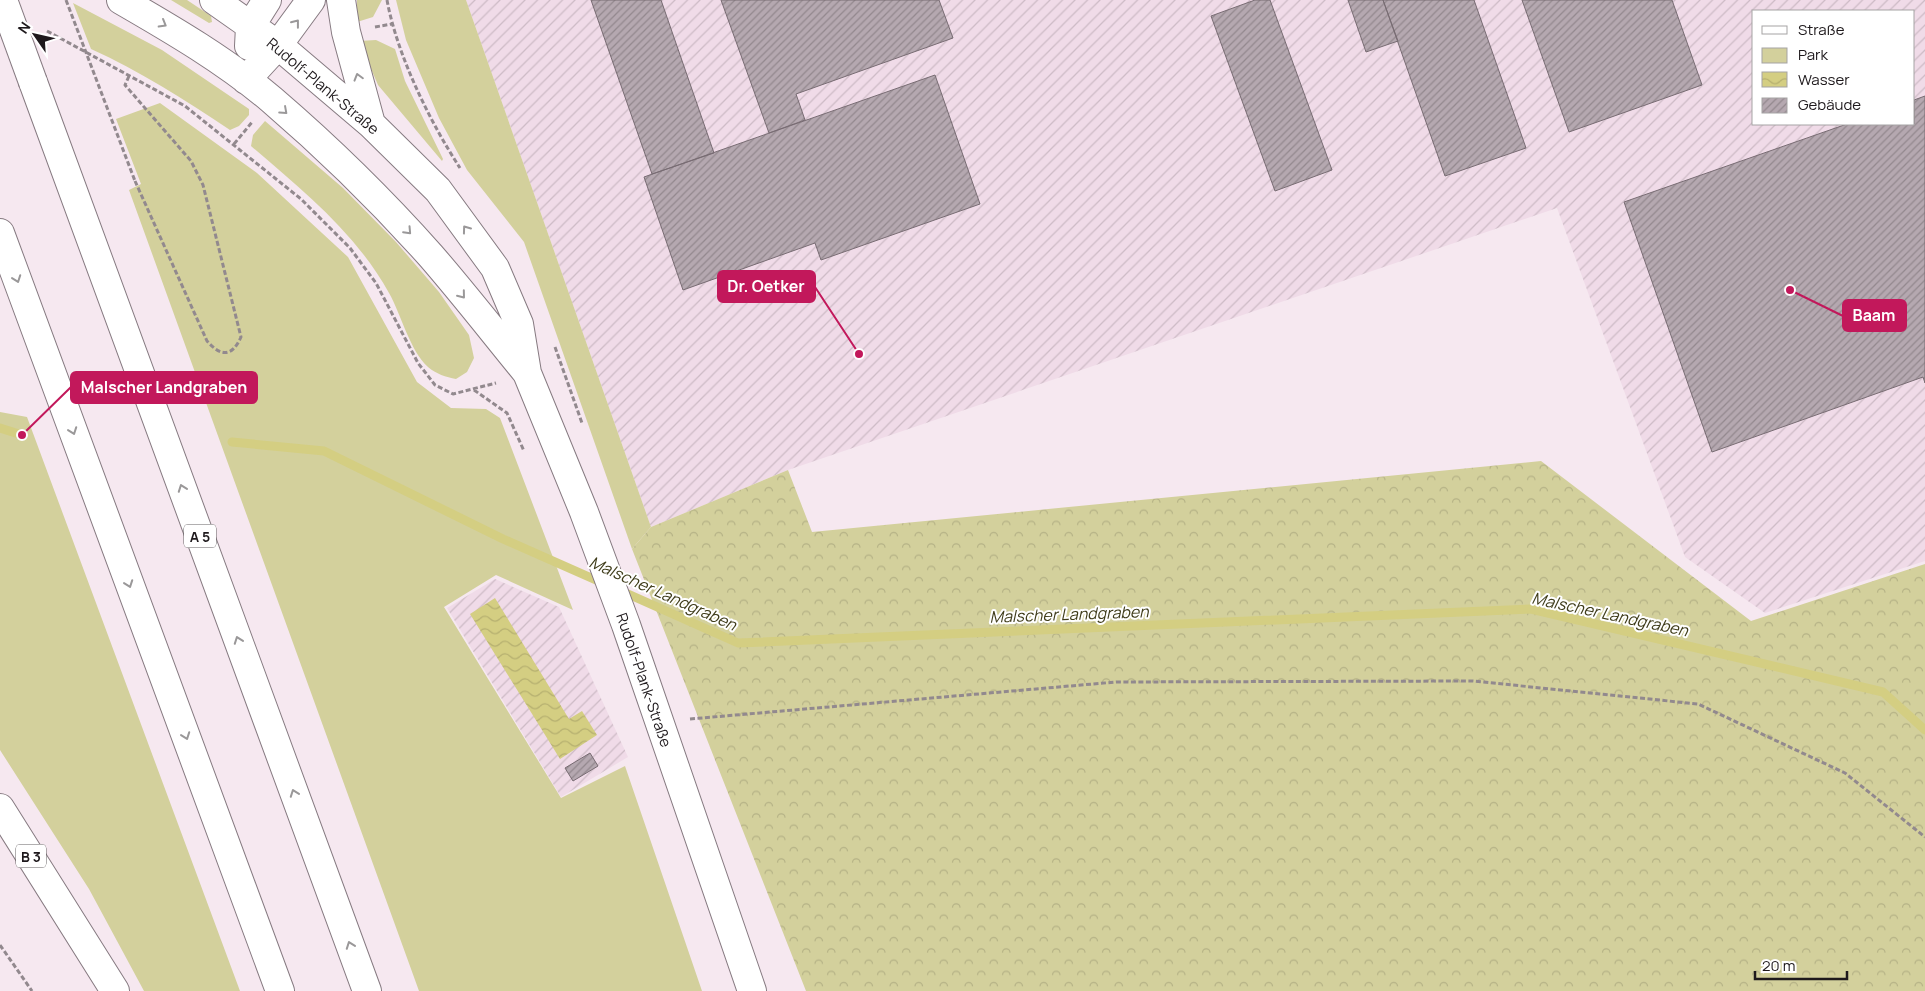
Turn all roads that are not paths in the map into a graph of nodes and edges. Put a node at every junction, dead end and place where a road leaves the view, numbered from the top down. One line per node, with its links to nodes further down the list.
1 (3, 0): 16 (main road, A 5, one-way to 1, bridge)
2 (121, 0): 9 (main road, Rudolf-Plank-Straße, one-way to 9)
3 (214, 0): 7 (main road, Rudolf-Plank-Straße)
4 (267, 0): 7 (main road)
5 (310, 0): 8 (main road, one-way to 5)
6 (341, 0): 10 (main road, one-way to 6)
7 (250, 27): 8 (main road, Rudolf-Plank-Straße); 9 (main road)
8 (278, 45): 9 (main road); 10 (main road, Rudolf-Plank-Straße)
9 (246, 80): 12 (main road, Rudolf-Plank-Straße, one-way to 12)
10 (371, 124): 12 (main road, Rudolf-Plank-Straße, one-way to 10)
11 (0, 233): 15 (main road, one-way to 15)
12 (527, 373): 17 (main road, Rudolf-Plank-Straße)
13 (0, 808): 14 (main road, B 3)
14 (115, 991)
15 (280, 991)
16 (367, 991)
17 (752, 991)

